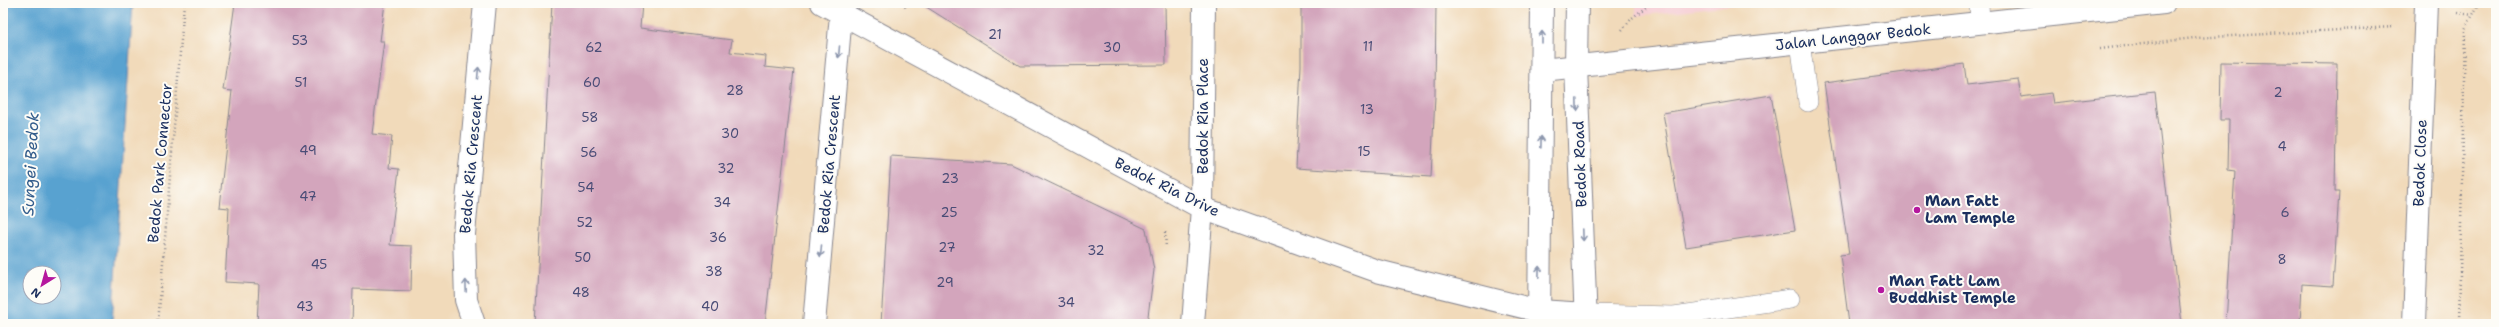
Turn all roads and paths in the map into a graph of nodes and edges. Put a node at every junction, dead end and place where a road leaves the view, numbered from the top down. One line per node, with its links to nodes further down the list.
1 (184, 3): 24 (path, Bedok Park Connector)
2 (485, 3): 25 (street, Bedok Ria Crescent, one-way to 2)
3 (822, 3): 11 (street, Bedok Ria Drive)
4 (904, 3): 12 (path)
5 (1204, 3): 20 (street, Bedok Ria Place)
6 (1542, 3): 18 (street, one-way to 6)
7 (1577, 3): 17 (street, Bedok Road)
8 (2164, 3): 13 (street, Jalan Langgar Bedok)
9 (2426, 3): 28 (street, Bedok Close)
10 (2487, 3): 29 (path)
11 (842, 8): 20 (street, Bedok Ria Drive); 26 (street, Bedok Ria Crescent, one-way to 26)
12 (906, 8)
13 (1979, 13): 15 (street, Jalan Langgar Bedok)
14 (2392, 26): 16 (path)
15 (1800, 42): 17 (street, Jalan Langgar Bedok); 19 (lane)
16 (2100, 49)
17 (1576, 66): 18 (street, Jalan Langgar Bedok); 23 (street, Bedok Road, one-way to 23)
18 (1542, 70): 22 (street, one-way to 18)
19 (1808, 102)
20 (1202, 208): 22 (street, Bedok Ria Drive); 27 (street, Bedok Ria Place)
21 (1790, 299): 23 (lane)
22 (1539, 318): 23 (street, Bedok Ria Drive)
23 (1586, 319)
24 (158, 324)
25 (474, 324)
26 (814, 324)
27 (1193, 324)
28 (2414, 324)
29 (2459, 324)

